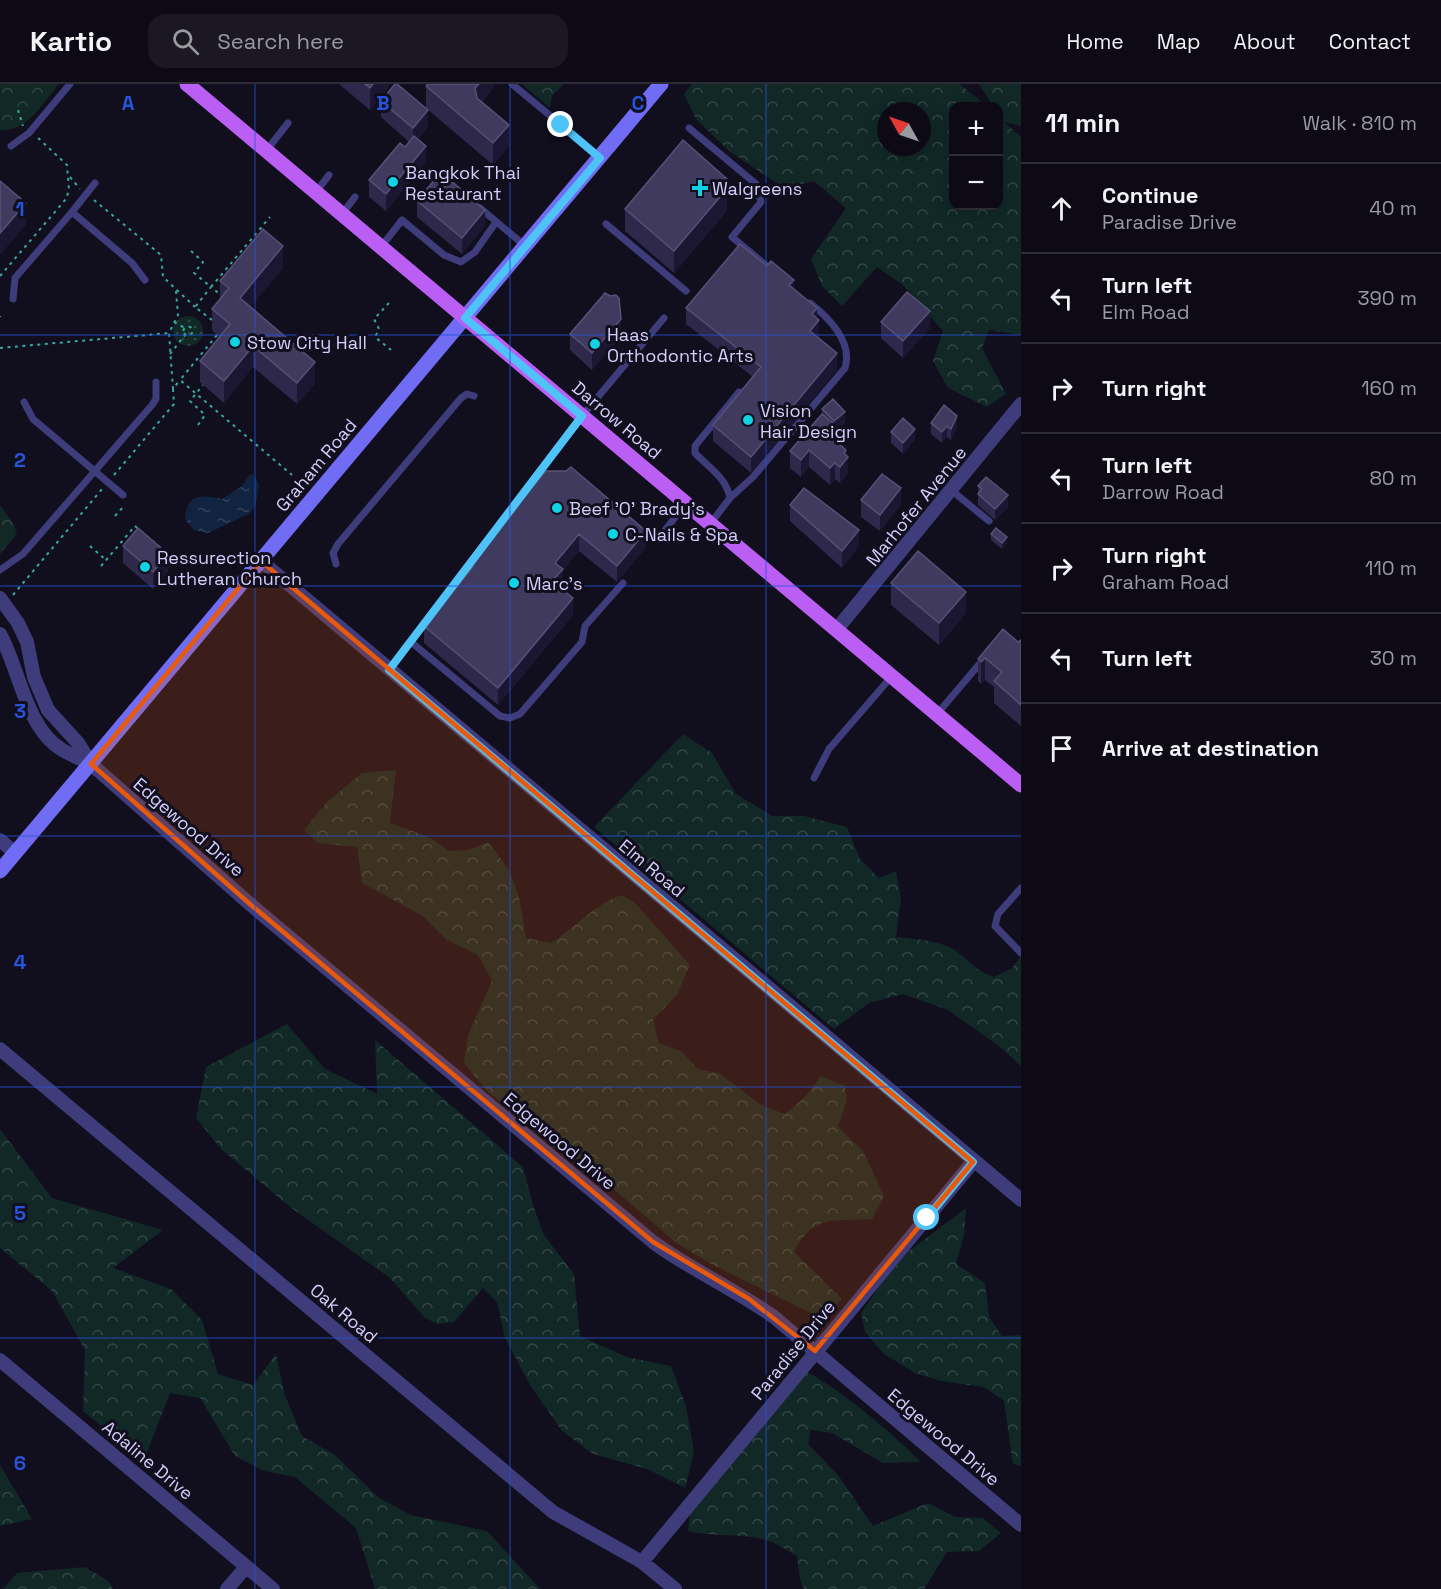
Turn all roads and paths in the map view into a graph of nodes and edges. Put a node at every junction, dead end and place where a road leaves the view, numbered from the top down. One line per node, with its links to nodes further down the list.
1 (70, 84): 8 (lane)
2 (187, 84): 10 (main road, Darrow Road)
3 (512, 84): 11 (lane)
4 (661, 84): 11 (main road, Graham Road)
5 (18, 110): 8 (path)
6 (288, 123): 10 (lane)
7 (689, 128): 31 (lane)
8 (30, 132): 9 (lane); 13 (path)
9 (11, 146)
10 (266, 151): 15 (main road, Darrow Road)
11 (600, 158): 26 (main road, Graham Road)
12 (329, 175): 15 (lane)
13 (69, 176): 16 (path); 29 (path)
14 (95, 183): 16 (lane)
15 (315, 193): 20 (main road, Darrow Road)
16 (87, 194): 19 (lane); 33 (path)
17 (355, 197): 20 (lane)
18 (470, 199): 22 (lane)
19 (72, 212): 30 (lane); 37 (lane)
20 (342, 214): 25 (main road, Darrow Road)
21 (270, 217): 24 (path)
22 (496, 222): 25 (lane); 26 (lane)
23 (606, 224): 34 (lane)
24 (248, 244): 27 (path); 32 (path)
25 (381, 247): 40 (main road, Darrow Road)
26 (526, 247): 40 (main road, Graham Road)
27 (254, 249)
28 (191, 251): 32 (path)
29 (0, 276)
30 (146, 280)
31 (784, 281)
32 (211, 287): 36 (path); 39 (path)
33 (176, 291): 39 (path); 42 (path)
34 (686, 291)
35 (800, 294): 67 (lane)
36 (224, 298)
37 (13, 299)
38 (389, 303): 49 (path)
39 (195, 307): 43 (path)
40 (465, 318): 60 (main road, Darrow Road); 77 (main road, Graham Road)
41 (664, 318): 60 (lane)
42 (174, 322): 44 (path); 45 (path)
43 (217, 324)
44 (184, 328): 46 (path); 46 (path)
45 (169, 333): 48 (path); 50 (path)
46 (185, 335): 50 (path)
47 (217, 335): 51 (path)
48 (0, 348)
49 (391, 350)
50 (171, 354): 54 (path)
51 (180, 380): 54 (path); 56 (path)
52 (156, 382): 62 (lane)
53 (203, 385): 56 (path)
54 (173, 389): 64 (path)
55 (739, 392): 67 (lane)
56 (196, 394): 61 (path); 63 (path)
57 (474, 396): 78 (lane)
58 (24, 402): 62 (lane)
59 (1021, 404): 65 (street, Marhofer Avenue)
60 (582, 416): 68 (main road, Darrow Road); 85 (lane)
61 (198, 425)
62 (94, 472): 64 (lane); 80 (lane)
63 (292, 475)
64 (108, 483): 66 (lane); 82 (path)
65 (951, 490): 71 (lane); 83 (street, Marhofer Avenue)
66 (123, 495)
67 (730, 498): 72 (lane)
68 (686, 503): 72 (main road, Darrow Road); 73 (lane)
69 (126, 505): 70 (path)
70 (116, 516)
71 (989, 521)
72 (710, 524): 83 (main road, Darrow Road)
73 (663, 533)
74 (147, 544): 76 (path)
75 (90, 546): 76 (path)
76 (106, 560): 79 (path)
77 (261, 561): 87 (street, Elm Road); 90 (main road, Graham Road)
78 (336, 564)
79 (101, 566)
80 (0, 570)
81 (623, 583): 85 (lane)
82 (2, 600): 90 (street)
83 (837, 629): 88 (main road, Darrow Road)
84 (0, 634): 90 (street)
85 (411, 642): 87 (lane)
86 (987, 655): 89 (lane)
87 (389, 670): 99 (street, Elm Road)
88 (892, 676): 89 (main road, Darrow Road); 91 (lane)
89 (937, 714): 92 (main road, Darrow Road)
90 (91, 764): 94 (main road, Graham Road); 101 (street, Edgewood Drive)
91 (814, 778)
92 (1021, 785)
93 (0, 840): 94 (street)
94 (15, 853): 95 (main road, Graham Road)
95 (0, 871)
96 (1021, 888): 97 (lane)
97 (1021, 953)
98 (0, 1048): 104 (street, Oak Road)
99 (973, 1162): 100 (street, Elm Road); 101 (street, Paradise Drive)
100 (1021, 1200)
101 (815, 1351): 103 (street, Edgewood Drive); 104 (street, Paradise Drive)
102 (0, 1359): 105 (street, Adaline Drive)
103 (1021, 1525)
104 (642, 1562): 108 (street, Oak Road)
105 (246, 1567): 106 (street); 107 (street, Adaline Drive)
106 (227, 1589)
107 (273, 1589)
108 (675, 1589)

